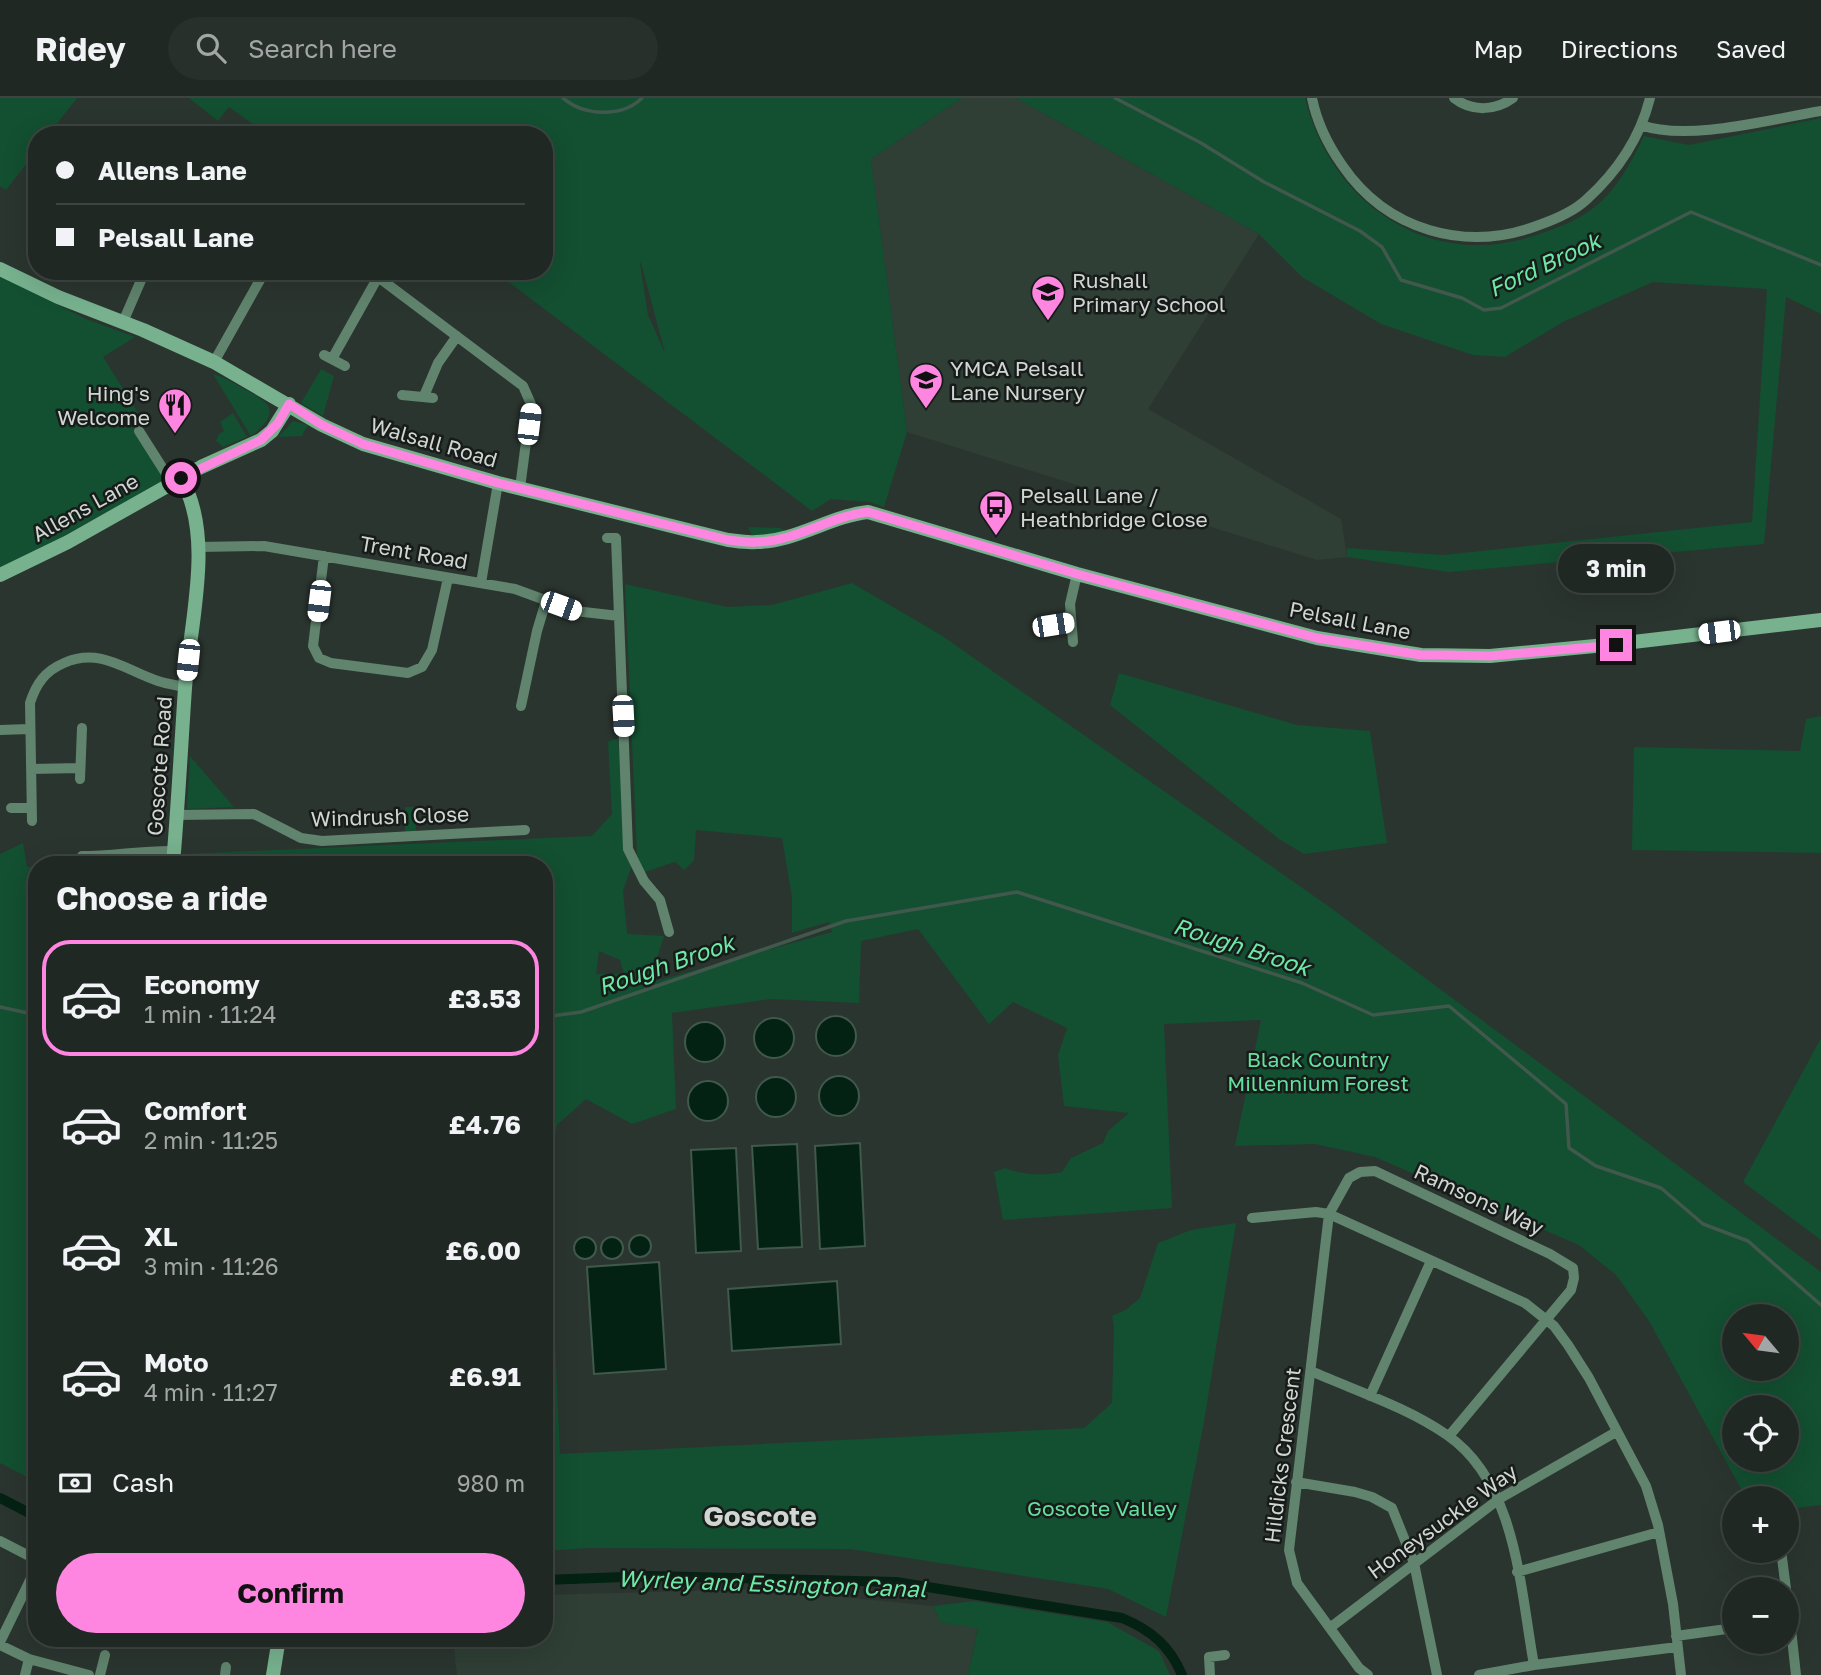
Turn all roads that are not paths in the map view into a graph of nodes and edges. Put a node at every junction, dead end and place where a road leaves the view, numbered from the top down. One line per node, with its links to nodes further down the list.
1 (1312, 98): 6 (street)
2 (1454, 98): 3 (street)
3 (1513, 98)
4 (1650, 98): 6 (street)
5 (1821, 111): 6 (street)
6 (1641, 125)
7 (0, 268): 12 (main road, Walsall Road)
8 (141, 280): 12 (street)
9 (260, 280): 14 (street)
10 (371, 280): 15 (street)
11 (382, 280): 13 (street)
12 (122, 323): 14 (main road, Walsall Road)
13 (457, 336): 16 (street); 21 (street)
14 (214, 362): 17 (main road, Walsall Road)
15 (345, 366)
16 (402, 395)
17 (289, 404): 19 (main road, Allens Lane); 20 (main road, Walsall Road)
18 (139, 431): 19 (street)
19 (176, 480): 24 (main road, Goscote Road); 27 (main road, Allens Lane)
20 (498, 483): 21 (main road, Walsall Road); 29 (street)
21 (520, 488): 22 (main road, Walsall Road)
22 (885, 515): 26 (main road, Pelsall Lane)
23 (607, 538): 31 (street)
24 (198, 547): 25 (street, Trent Road); 38 (main road, Goscote Road)
25 (324, 556): 28 (street, Trent Road); 28 (street)
26 (1077, 574): 32 (main road, Pelsall Lane); 33 (street)
27 (0, 575)
28 (448, 578): 29 (street, Trent Road)
29 (481, 583): 30 (street, Trent Road)
30 (546, 601): 31 (street, Trent Road); 36 (street)
31 (619, 616): 54 (street)
32 (1821, 620)
33 (1070, 623): 34 (street); 35 (street)
34 (1053, 625)
35 (1073, 642)
36 (531, 662): 37 (street); 39 (street)
37 (543, 663)
38 (185, 687): 41 (street); 46 (main road, Goscote Road)
39 (522, 706)
40 (82, 728): 43 (street)
41 (29, 729): 42 (street); 43 (street)
42 (0, 730)
43 (31, 769): 45 (street)
44 (11, 808): 45 (street)
45 (31, 808): 47 (street)
46 (177, 815): 48 (street, Windrush Close); 53 (main road, Goscote Road)
47 (32, 821)
48 (525, 831)
49 (82, 856): 51 (street, Goscote Road)
50 (120, 856): 52 (street, Goscote Road)
51 (120, 856)
52 (170, 856)
53 (174, 856)
54 (669, 932)
55 (1329, 1214): 56 (street); 57 (street); 58 (street, Ramsons Way); 59 (street, Hildicks Crescent)
56 (1252, 1218)
57 (1431, 1261): 58 (street); 60 (street)
58 (1546, 1320): 61 (street); 62 (street)
59 (1311, 1371): 60 (street); 63 (street, Hildicks Crescent)
60 (1370, 1396): 62 (street)
61 (1616, 1432): 64 (street, Honeysuckle Way); 65 (street)
62 (1449, 1436): 64 (street)
63 (1296, 1482): 68 (street); 71 (street, Hildicks Crescent)
64 (1499, 1499): 68 (street, Honeysuckle Way); 69 (street)
65 (1659, 1532): 69 (street); 73 (street)
66 (0, 1541): 67 (street)
67 (28, 1555)
68 (1414, 1563): 71 (street, Honeysuckle Way); 87 (street)
69 (1517, 1572): 80 (street)
70 (28, 1585): 74 (street)
71 (1331, 1627): 86 (street, Hildicks Crescent)
72 (1722, 1631): 73 (street)
73 (1677, 1641): 80 (street); 89 (street)
74 (0, 1644): 79 (street)
75 (278, 1647): 84 (main road)
76 (1793, 1654): 90 (street)
77 (105, 1655): 83 (street)
78 (1225, 1655): 85 (street)
79 (29, 1659): 81 (street); 82 (street)
80 (1534, 1665): 88 (street)
81 (25, 1675)
82 (89, 1675)
83 (100, 1675)
84 (273, 1675)
85 (1210, 1675)
86 (1368, 1675)
87 (1437, 1675)
88 (1479, 1675)
89 (1681, 1675)
90 (1796, 1675)

